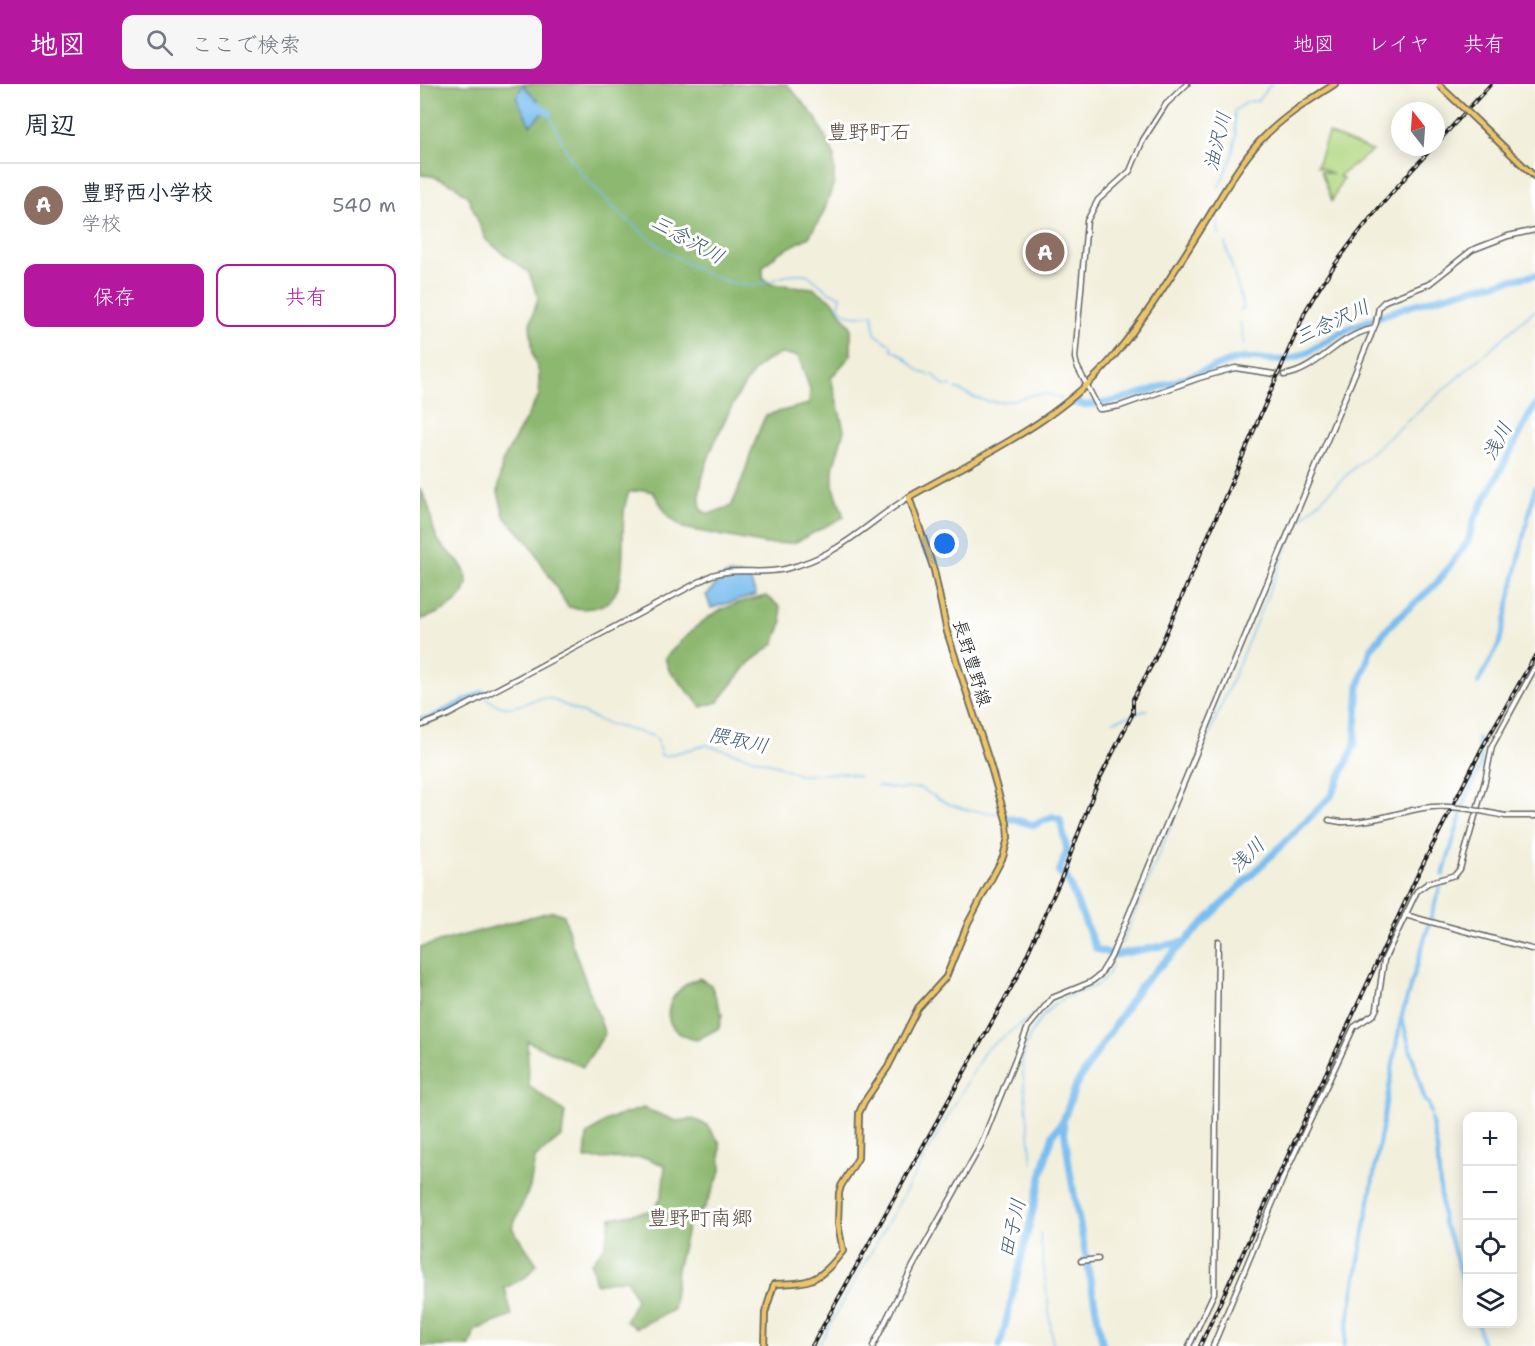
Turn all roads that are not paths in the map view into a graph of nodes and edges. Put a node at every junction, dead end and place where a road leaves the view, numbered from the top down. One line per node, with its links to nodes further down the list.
1 (1187, 84): 9 (street)
2 (1335, 84): 9 (main road)
3 (1439, 84): 4 (main road, bridge)
4 (1535, 177)
5 (1535, 230): 6 (street)
6 (1373, 329): 8 (street); 21 (street)
7 (1274, 374): 9 (street)
8 (1284, 375)
9 (1086, 385): 10 (main road)
10 (909, 497): 12 (street); 20 (main road, 長野豊野線)
11 (1535, 667): 15 (street)
12 (420, 726)
13 (1535, 816): 14 (street, bridge)
14 (1329, 820)
15 (1405, 915): 17 (street); 23 (street)
16 (1218, 941): 22 (street)
17 (1535, 950)
18 (1098, 1259): 19 (street)
19 (1081, 1261)
20 (764, 1346)
21 (873, 1346)
22 (1189, 1346)
23 (1213, 1346)

